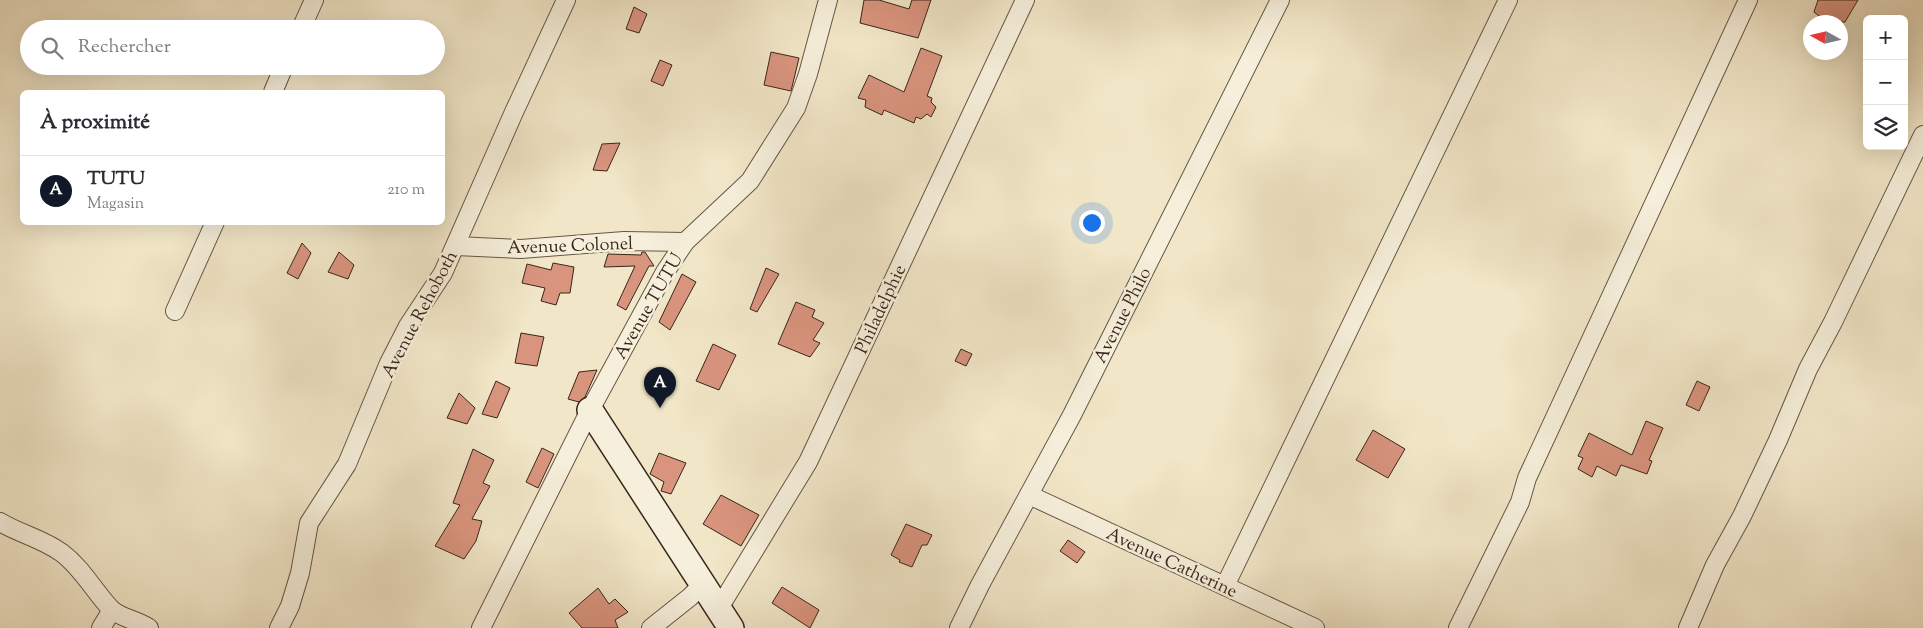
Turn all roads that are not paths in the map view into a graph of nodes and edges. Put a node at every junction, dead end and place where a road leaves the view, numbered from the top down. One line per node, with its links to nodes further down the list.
1 (314, 0): 8 (street)
2 (566, 0): 14 (street, Avenue Rehoboth)
3 (828, 0): 13 (street, Avenue TUTU)
4 (1025, 0): 22 (street, Philadelphie)
5 (1280, 0): 17 (street, Avenue Philo)
6 (1508, 0): 20 (street)
7 (1748, 0): 30 (street)
8 (305, 20)
9 (280, 75): 10 (street)
10 (274, 90)
11 (1923, 135): 31 (street)
12 (214, 225): 15 (street)
13 (685, 242): 14 (street, Avenue Colonel); 16 (street, Avenue TUTU)
14 (456, 246): 25 (street, Avenue Rehoboth)
15 (175, 311)
16 (590, 410): 19 (street); 26 (street, Avenue TUTU)
17 (1029, 495): 20 (street, Avenue Catherine); 28 (street, Avenue Philo)
18 (0, 522): 21 (street)
19 (703, 584): 22 (street); 27 (street)
20 (1225, 586): 29 (street, Avenue Catherine)
21 (112, 610): 23 (street); 24 (street)
22 (725, 618)
23 (101, 628)
24 (149, 628)
25 (279, 628)
26 (481, 628)
27 (651, 628)
28 (960, 628)
29 (1315, 628)
30 (1458, 628)
31 (1688, 628)

